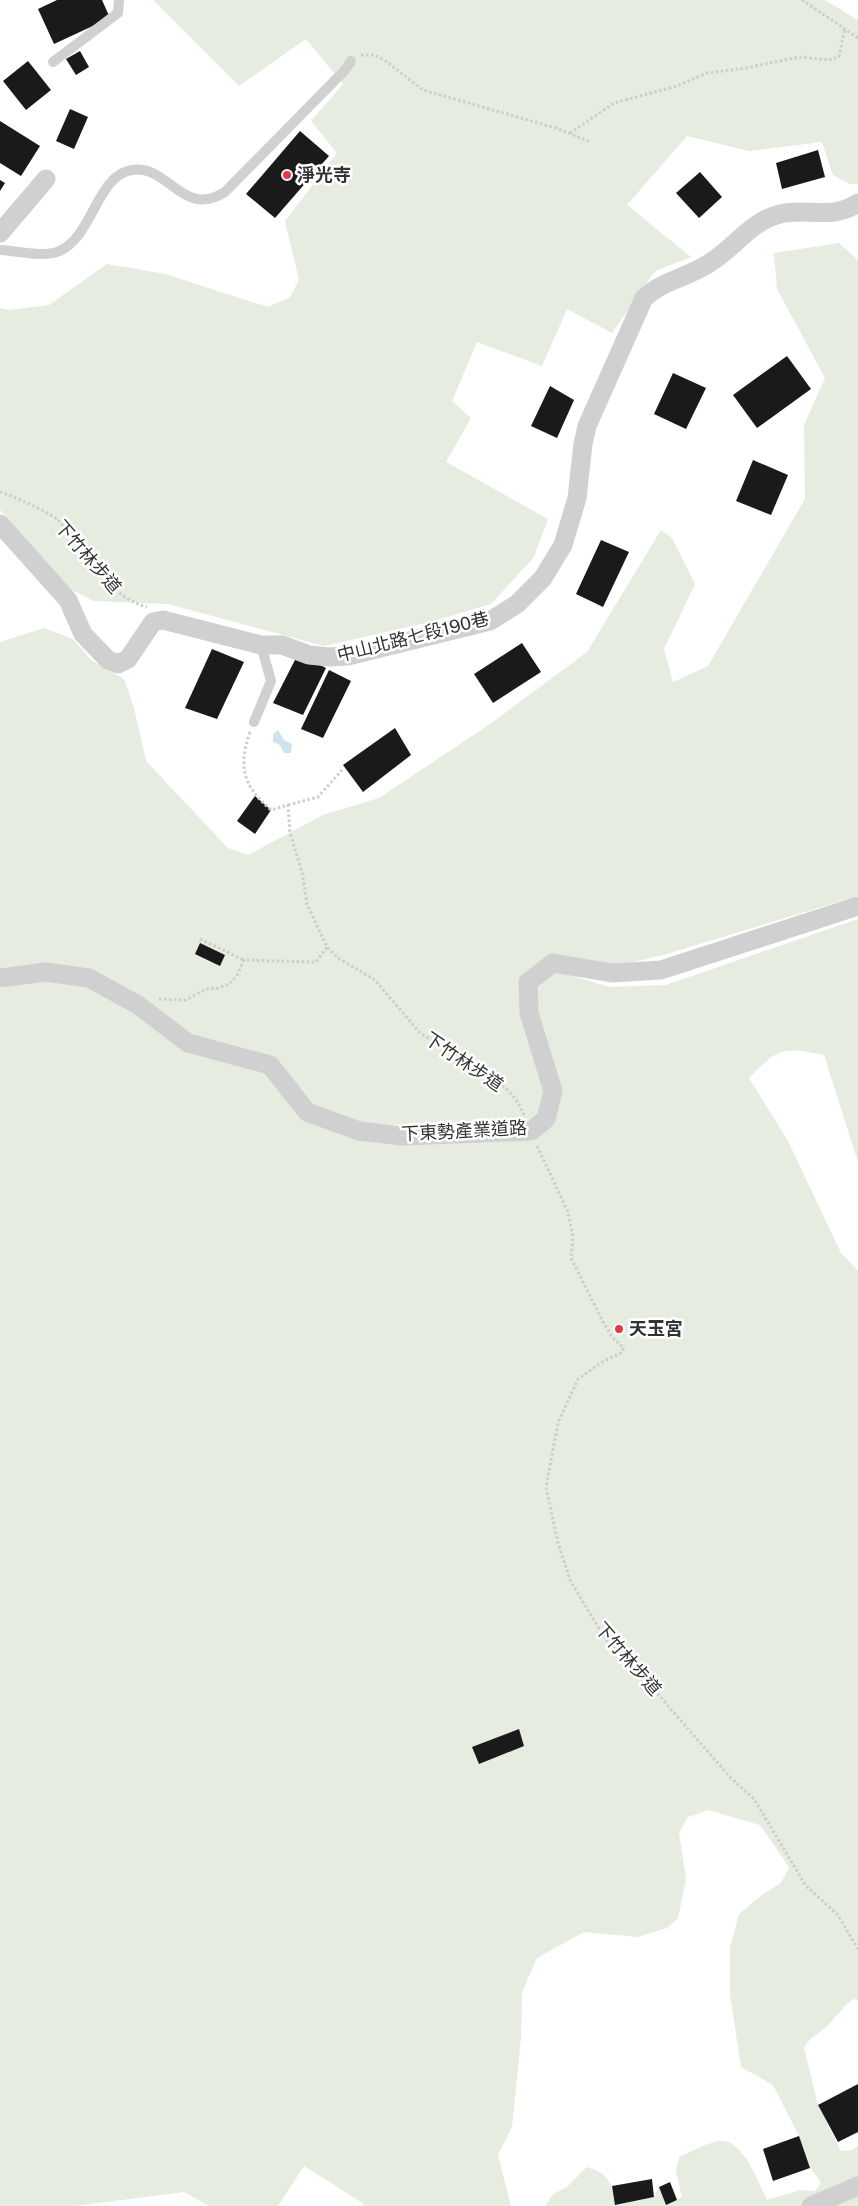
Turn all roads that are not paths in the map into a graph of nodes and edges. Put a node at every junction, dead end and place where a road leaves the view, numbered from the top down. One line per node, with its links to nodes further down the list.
1 (119, 0): 3 (lane)
2 (352, 61): 7 (lane)
3 (53, 62)
4 (46, 179): 6 (street)
5 (858, 203): 9 (street, 中山北路七段190巷)
6 (0, 233)
7 (0, 250)
8 (0, 524): 9 (street, 中山北路七段190巷)
9 (261, 645): 10 (lane)
10 (254, 722)
11 (858, 906): 12 (street, 下東勢產業道路)
12 (0, 978)
13 (858, 2186): 14 (street)
14 (811, 2206)

